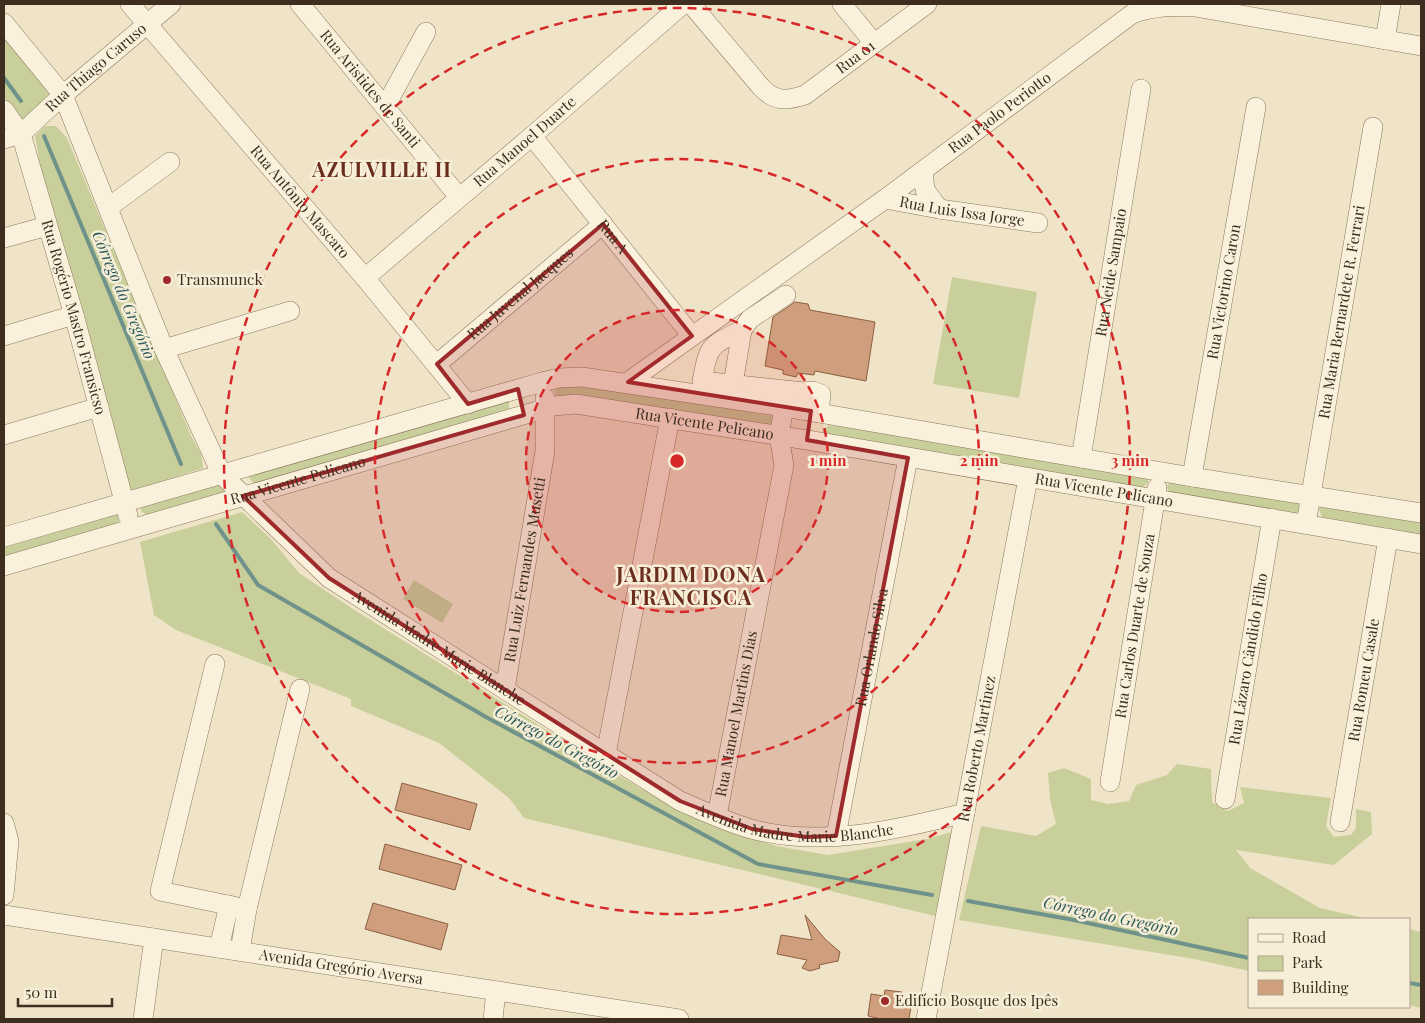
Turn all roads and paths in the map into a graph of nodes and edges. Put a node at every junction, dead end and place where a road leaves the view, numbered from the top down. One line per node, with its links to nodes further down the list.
1 (130, 4): 10 (street, Rua Antônio Mascaro)
2 (171, 4): 10 (street, Rua Thiago Caruso)
3 (300, 4): 17 (street, Rua Aristides de Santi)
4 (683, 4): 21 (street, Rua Manoel Duarte)
5 (692, 4): 13 (street, Rua 01)
6 (842, 4): 13 (street)
7 (927, 4): 13 (street, Rua 01)
8 (1390, 4): 12 (street)
9 (4, 23): 16 (street, Avenida Madre Marie Blanche)
10 (147, 24): 16 (street, Rua Thiago Caruso); 33 (street, Rua Antônio Mascaro)
11 (426, 32): 17 (street)
12 (1385, 40): 14 (street, Rua Paolo Periotto); 24 (street, Rua Paolo Periotto)
13 (874, 42)
14 (1421, 46)
15 (1141, 89): 57 (street, Rua Neide Sampaio)
16 (63, 95): 22 (street, Rua Thiago Caruso); 27 (street, Avenida Madre Marie Blanche)
17 (385, 107): 25 (street, Rua Aristides de Santi)
18 (1256, 107): 61 (street, Rua Victorino Caron)
19 (4, 110): 22 (street, Rua Rogério Mastro Fransicso)
20 (1373, 127): 64 (street, Rua Maria Bernardete R. Ferrari)
21 (532, 136): 25 (street, Rua Manoel Duarte); 30 (street, Rua A)
22 (12, 137): 31 (street, Rua Rogério Mastro Fransicso)
23 (170, 162): 27 (street)
24 (923, 170): 26 (street, Rua Paolo Periotto); 28 (street)
25 (459, 197): 33 (street, Rua Manoel Duarte)
26 (885, 199): 28 (street, Rua Luis Issa Jorge); 39 (street, Rua Paolo Periotto)
27 (109, 207): 40 (street, Avenida Madre Marie Blanche)
28 (939, 209): 29 (street, Rua Luis Issa Jorge)
29 (1038, 223)
30 (603, 224): 39 (street, Rua A); 41 (street, Rua Juvenal Jacques)
31 (47, 226): 32 (street); 36 (street, Rua Rogério Mastro Fransicso)
32 (4, 238)
33 (365, 278): 41 (street, Rua Antônio Mascaro)
34 (786, 295): 37 (street)
35 (290, 311): 40 (street)
36 (74, 315): 38 (street); 48 (street, Rua Rogério Mastro Fransicso)
37 (742, 330): 44 (street); 44 (street)
38 (4, 336)
39 (692, 336): 43 (street, Rua Paolo Periotto)
40 (164, 349): 60 (street, Avenida Madre Marie Blanche)
41 (437, 364): 46 (street, Rua Antônio Mascaro)
42 (542, 382): 43 (street, Rua Vicente Pelicano); 45 (street, Rua Vicente Pelicano); 49 (street, Rua Luiz Fernandes Musetti)
43 (628, 382): 47 (street, Rua Vicente Pelicano)
44 (733, 384): 47 (street)
45 (518, 389): 46 (street, Rua Vicente Pelicano); 50 (street)
46 (468, 404): 60 (street, Rua Vicente Pelicano)
47 (804, 406): 53 (street, Rua Manoel Martins Dias); 54 (street); 57 (street, Rua Vicente Pelicano)
48 (99, 407): 52 (street); 66 (street, Rua Rogério Mastro Fransicso)
49 (547, 409): 50 (street, Rua Vicente Pelicano); 51 (street, Rua Vicente Pelicano); 55 (street, Rua Luiz Fernandes Musetti)
50 (525, 415): 55 (street); 63 (street, Rua Vicente Pelicano)
51 (670, 418): 53 (street, Rua Vicente Pelicano); 78 (street)
52 (4, 434)
53 (779, 436): 54 (street, Rua Vicente Pelicano); 58 (street, Rua Manoel Martins Dias)
54 (807, 440): 56 (street, Rua Vicente Pelicano); 58 (street)
55 (546, 451): 77 (street, Rua Luiz Fernandes Musetti)
56 (908, 458): 62 (street, Rua Vicente Pelicano); 85 (street, Rua Orlando Silva)
57 (1081, 458): 59 (street, Rua Vicente Pelicano)
58 (784, 465): 82 (street, Rua Manoel Martins Dias)
59 (1159, 472): 61 (street, Rua Vicente Pelicano); 65 (street, Rua Carlos Duarte de Souza)
60 (222, 475): 63 (street, Avenida Madre Marie Blanche); 66 (street, Rua Vicente Pelicano)
61 (1192, 477): 64 (street, Rua Vicente Pelicano)
62 (1028, 478): 65 (street, Rua Vicente Pelicano); 81 (street, Rua Roberto Martinez)
63 (242, 496): 70 (street, Rua Vicente Pelicano); 77 (street, Avenida Madre Marie Blanche)
64 (1310, 496): 67 (street, Rua Vicente Pelicano); 69 (street, Rua Maria Bernardete R. Ferrari)
65 (1155, 499): 68 (street, Rua Vicente Pelicano); 79 (street, Rua Carlos Duarte de Souza)
66 (125, 503): 70 (street, Rua Rogério Mastro Fransicso); 71 (street, Rua Vicente Pelicano)
67 (1421, 512)
68 (1272, 518): 69 (street, Rua Vicente Pelicano); 80 (street, Rua Lázaro Cândido Filho)
69 (1306, 524): 72 (street, Rua Vicente Pelicano)
70 (132, 529): 74 (street, Rua Vicente Pelicano)
71 (4, 538)
72 (1388, 538): 73 (street, Rua Vicente Pelicano); 83 (street, Rua Romeu Casale)
73 (1421, 544)
74 (4, 566)
75 (215, 664): 87 (street)
76 (300, 689): 87 (street)
77 (505, 689): 78 (street, Avenida Madre Marie Blanche)
78 (606, 754): 82 (street, Avenida Madre Marie Blanche)
79 (1110, 782)
80 (1225, 799)
81 (965, 814): 85 (street, Avenida Madre Marie Blanche); 97 (street, Rua Roberto Martinez)
82 (717, 816): 85 (street, Avenida Madre Marie Blanche)
83 (1340, 822)
84 (4, 823): 86 (street)
85 (836, 836)
86 (4, 895)
87 (238, 907): 90 (street); 91 (street)
88 (4, 915): 89 (street, Avenida Gregório Aversa)
89 (154, 938): 90 (street, Avenida Gregório Aversa); 94 (street)
90 (219, 948): 91 (street, Avenida Gregório Aversa)
91 (240, 951): 92 (street, Avenida Gregório Aversa)
92 (496, 991): 93 (street, Avenida Gregório Aversa); 95 (street)
93 (590, 1013): 96 (street, Avenida Gregório Aversa)
94 (143, 1019)
95 (493, 1019)
96 (679, 1019)
97 (926, 1019)

